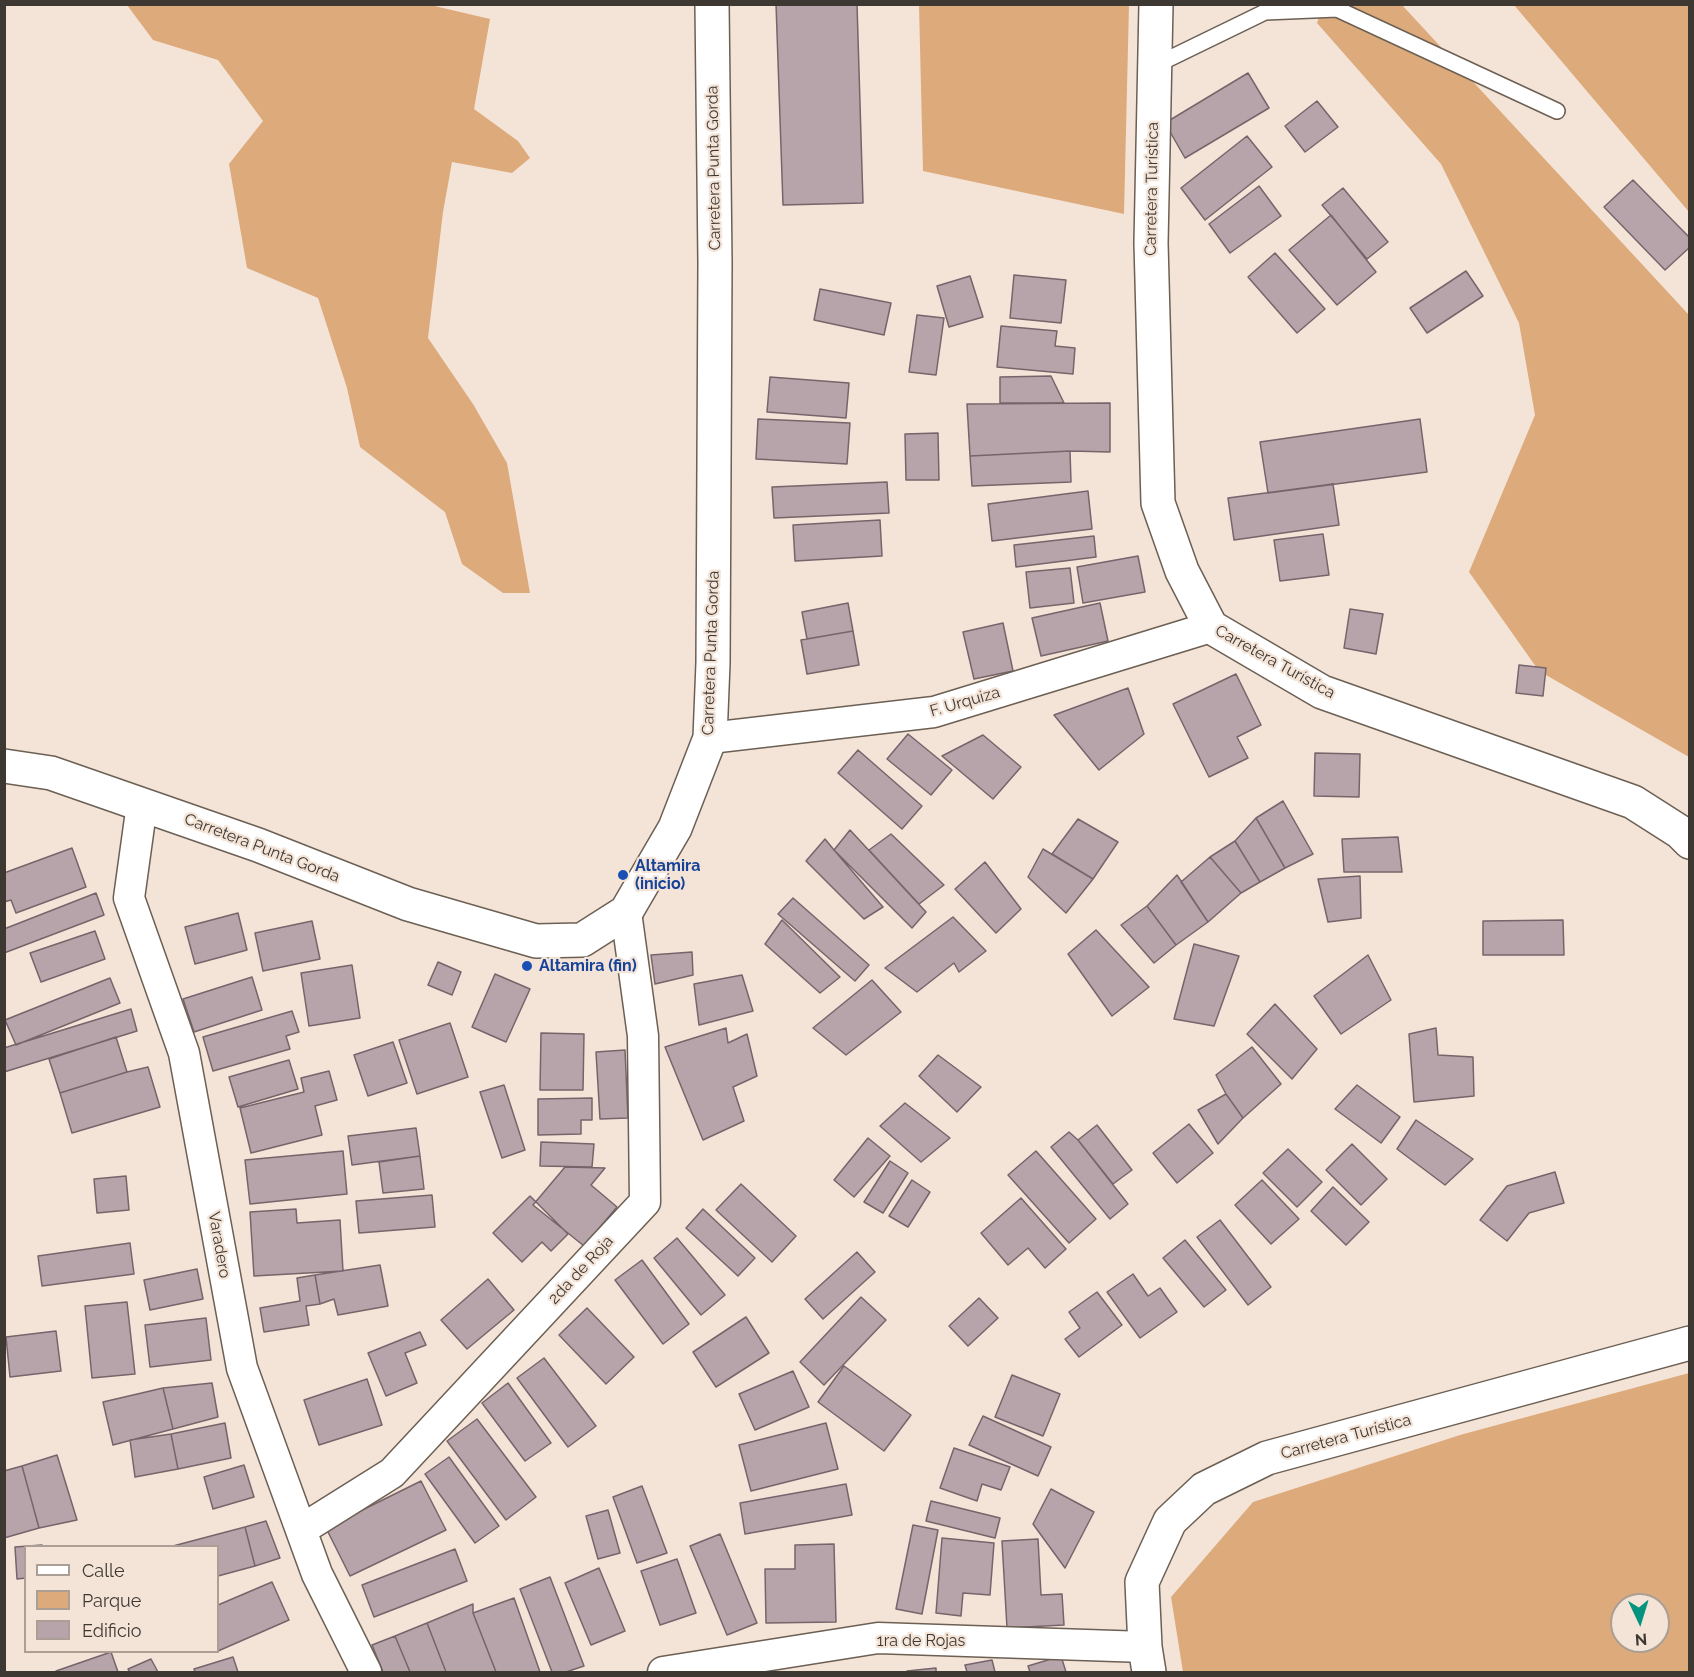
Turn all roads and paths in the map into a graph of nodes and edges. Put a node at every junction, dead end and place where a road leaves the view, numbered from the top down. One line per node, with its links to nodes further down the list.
1 (712, 4): 6 (main road, Carretera Punta Gorda)
2 (1156, 4): 3 (main road, Carretera Turística)
3 (1154, 66): 4 (lane); 5 (main road, Carretera Turística)
4 (1557, 111)
5 (1211, 627): 6 (street, F. Urquiza); 9 (main road, Carretera Turística)
6 (711, 738): 10 (main road, Carretera Punta Gorda)
7 (4, 766): 8 (main road, Carretera Punta Gorda)
8 (142, 804): 10 (main road, Carretera Punta Gorda); 12 (street, Varadero)
9 (1689, 842)
10 (626, 912): 12 (street, 2da de Roja)
11 (1689, 1343): 13 (main road, Carretera Turística)
12 (301, 1530): 14 (street, Varadero)
13 (1147, 1660): 15 (street, 1ra de Rojas)
14 (366, 1672)
15 (663, 1672)

